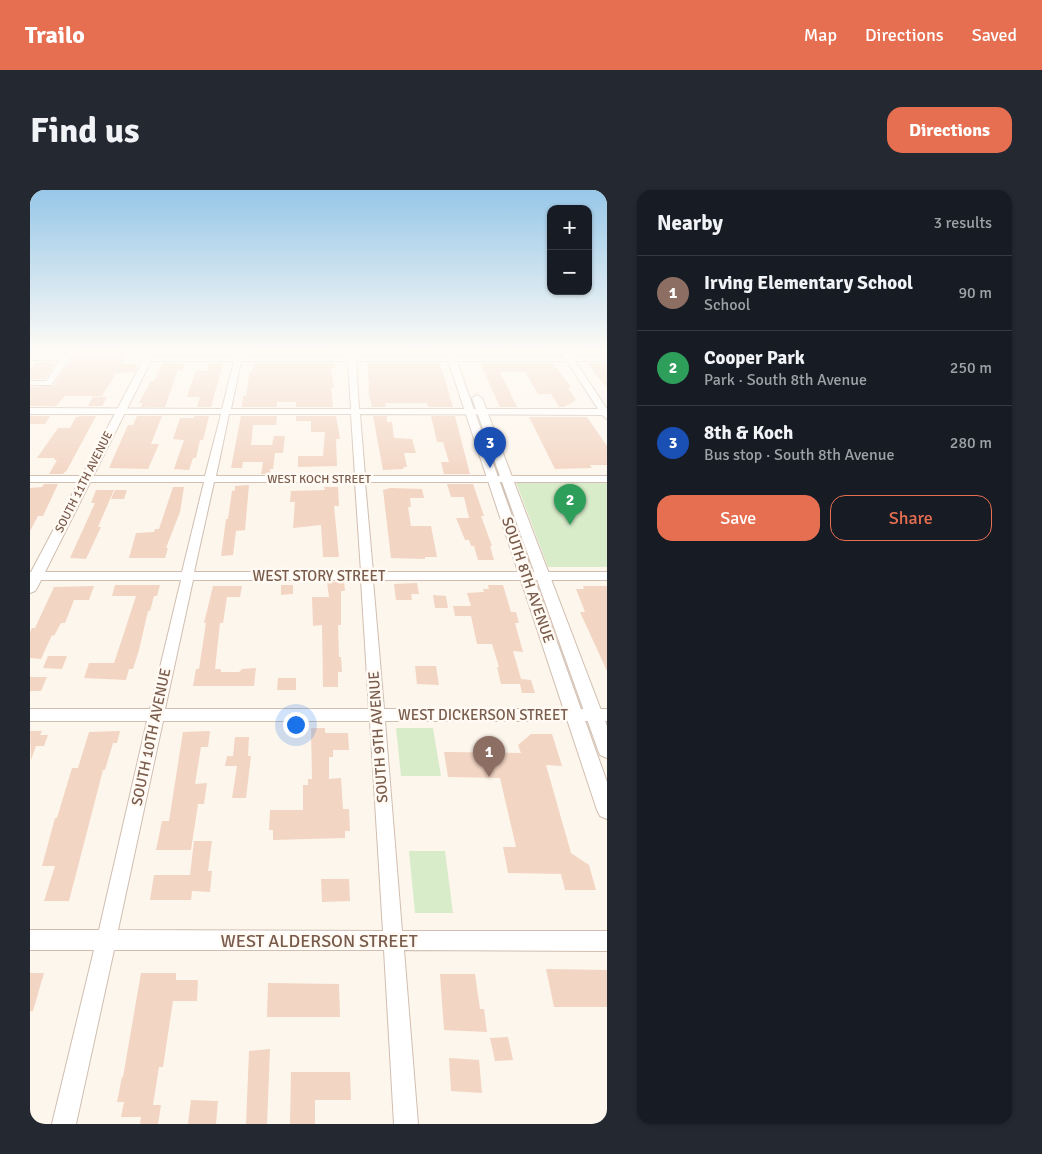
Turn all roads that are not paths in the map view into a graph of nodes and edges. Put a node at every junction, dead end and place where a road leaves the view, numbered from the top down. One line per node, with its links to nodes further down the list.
1 (129, 395): 7 (street, SOUTH 11TH AVENUE)
2 (230, 395): 8 (street, SOUTH 10TH AVENUE)
3 (354, 395): 9 (street, SOUTH 9TH AVENUE)
4 (471, 395): 10 (street, SOUTH 8TH AVENUE)
5 (593, 395): 11 (street)
6 (30, 411): 7 (street)
7 (121, 411): 8 (street); 14 (street, SOUTH 11TH AVENUE)
8 (226, 411): 9 (street); 15 (street, SOUTH 10TH AVENUE)
9 (355, 411): 10 (street); 16 (street, SOUTH 9TH AVENUE)
10 (477, 411): 11 (street); 12 (street, SOUTH 8TH AVENUE)
11 (606, 413)
12 (501, 478): 16 (street, WEST KOCH STREET); 17 (street, WEST KOCH STREET); 21 (street, SOUTH 8TH AVENUE); 22 (street, SOUTH 8TH AVENUE)
13 (30, 479): 14 (street, WEST KOCH STREET)
14 (85, 479): 15 (street, WEST KOCH STREET); 18 (street, SOUTH 11TH AVENUE)
15 (210, 479): 16 (street, WEST KOCH STREET); 19 (street, SOUTH 10TH AVENUE)
16 (359, 479): 20 (street, SOUTH 9TH AVENUE)
17 (607, 479)
18 (33, 576): 19 (street, WEST STORY STREET); 24 (street, SOUTH 11TH AVENUE)
19 (187, 576): 20 (street, WEST STORY STREET); 26 (street, SOUTH 10TH AVENUE)
20 (367, 576): 21 (street, WEST STORY STREET); 27 (street, SOUTH 9TH AVENUE)
21 (526, 576): 22 (street, WEST STORY STREET); 28 (street, SOUTH 8TH AVENUE)
22 (543, 576): 23 (street, WEST STORY STREET); 29 (street, SOUTH 8TH AVENUE)
23 (607, 576)
24 (30, 588)
25 (30, 715): 26 (street, WEST DICKERSON STREET)
26 (155, 715): 27 (street, WEST DICKERSON STREET); 33 (street, SOUTH 10TH AVENUE)
27 (376, 715): 28 (street, WEST DICKERSON STREET); 34 (street, SOUTH 9TH AVENUE)
28 (576, 715): 29 (street, WEST DICKERSON STREET); 31 (street, SOUTH 8TH AVENUE)
29 (600, 715): 30 (street, SOUTH 8TH AVENUE)
30 (607, 750)
31 (607, 810)
32 (30, 940): 33 (street, WEST ALDERSON STREET)
33 (107, 940): 34 (street, WEST ALDERSON STREET); 36 (street, SOUTH 10TH AVENUE)
34 (394, 941): 35 (street, WEST ALDERSON STREET); 37 (street, SOUTH 9TH AVENUE)
35 (607, 941)
36 (64, 1124)
37 (406, 1124)

